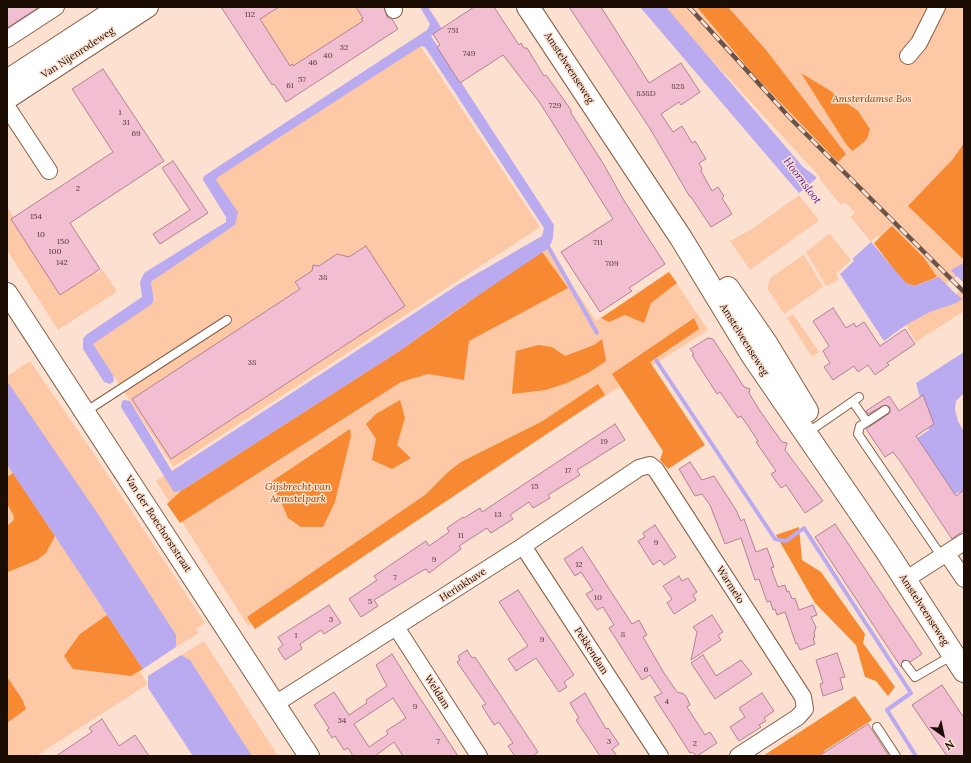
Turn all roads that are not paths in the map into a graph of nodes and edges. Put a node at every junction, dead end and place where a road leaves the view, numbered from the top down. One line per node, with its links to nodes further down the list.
1 (56, 7): 7 (street)
2 (119, 7): 9 (street, Van Nijenrodeweg)
3 (148, 7): 10 (street, Van Nijenrodeweg)
4 (528, 7): 18 (main road, Amstelveenseweg)
5 (543, 7): 18 (main road, Amstelveenseweg)
6 (937, 7): 8 (street)
7 (7, 39)
8 (908, 56)
9 (7, 80)
10 (7, 99)
11 (7, 107): 12 (street)
12 (49, 171)
13 (7, 293): 16 (street, Van der Boechorststraat)
14 (227, 320): 16 (lane)
15 (885, 410): 17 (lane)
16 (85, 412): 28 (street, Van der Boechorststraat)
17 (866, 422): 18 (lane); 22 (lane)
18 (811, 430): 23 (main road, Amstelveenseweg)
19 (650, 465): 21 (street, Herinkhave); 33 (street, Warmelo)
20 (964, 542): 22 (street)
21 (523, 546): 25 (street, Herinkhave); 32 (street, Pekkendam)
22 (945, 555): 23 (street); 24 (street)
23 (910, 577): 26 (main road, Amstelveenseweg)
24 (964, 579)
25 (396, 627): 28 (street, Herinkhave); 31 (street, Weldam)
26 (960, 657): 27 (lane)
27 (906, 665)
28 (275, 704): 30 (street, Van der Boechorststraat)
29 (877, 727): 34 (lane)
30 (309, 756)
31 (479, 756)
32 (660, 756)
33 (738, 756)
34 (896, 756)

